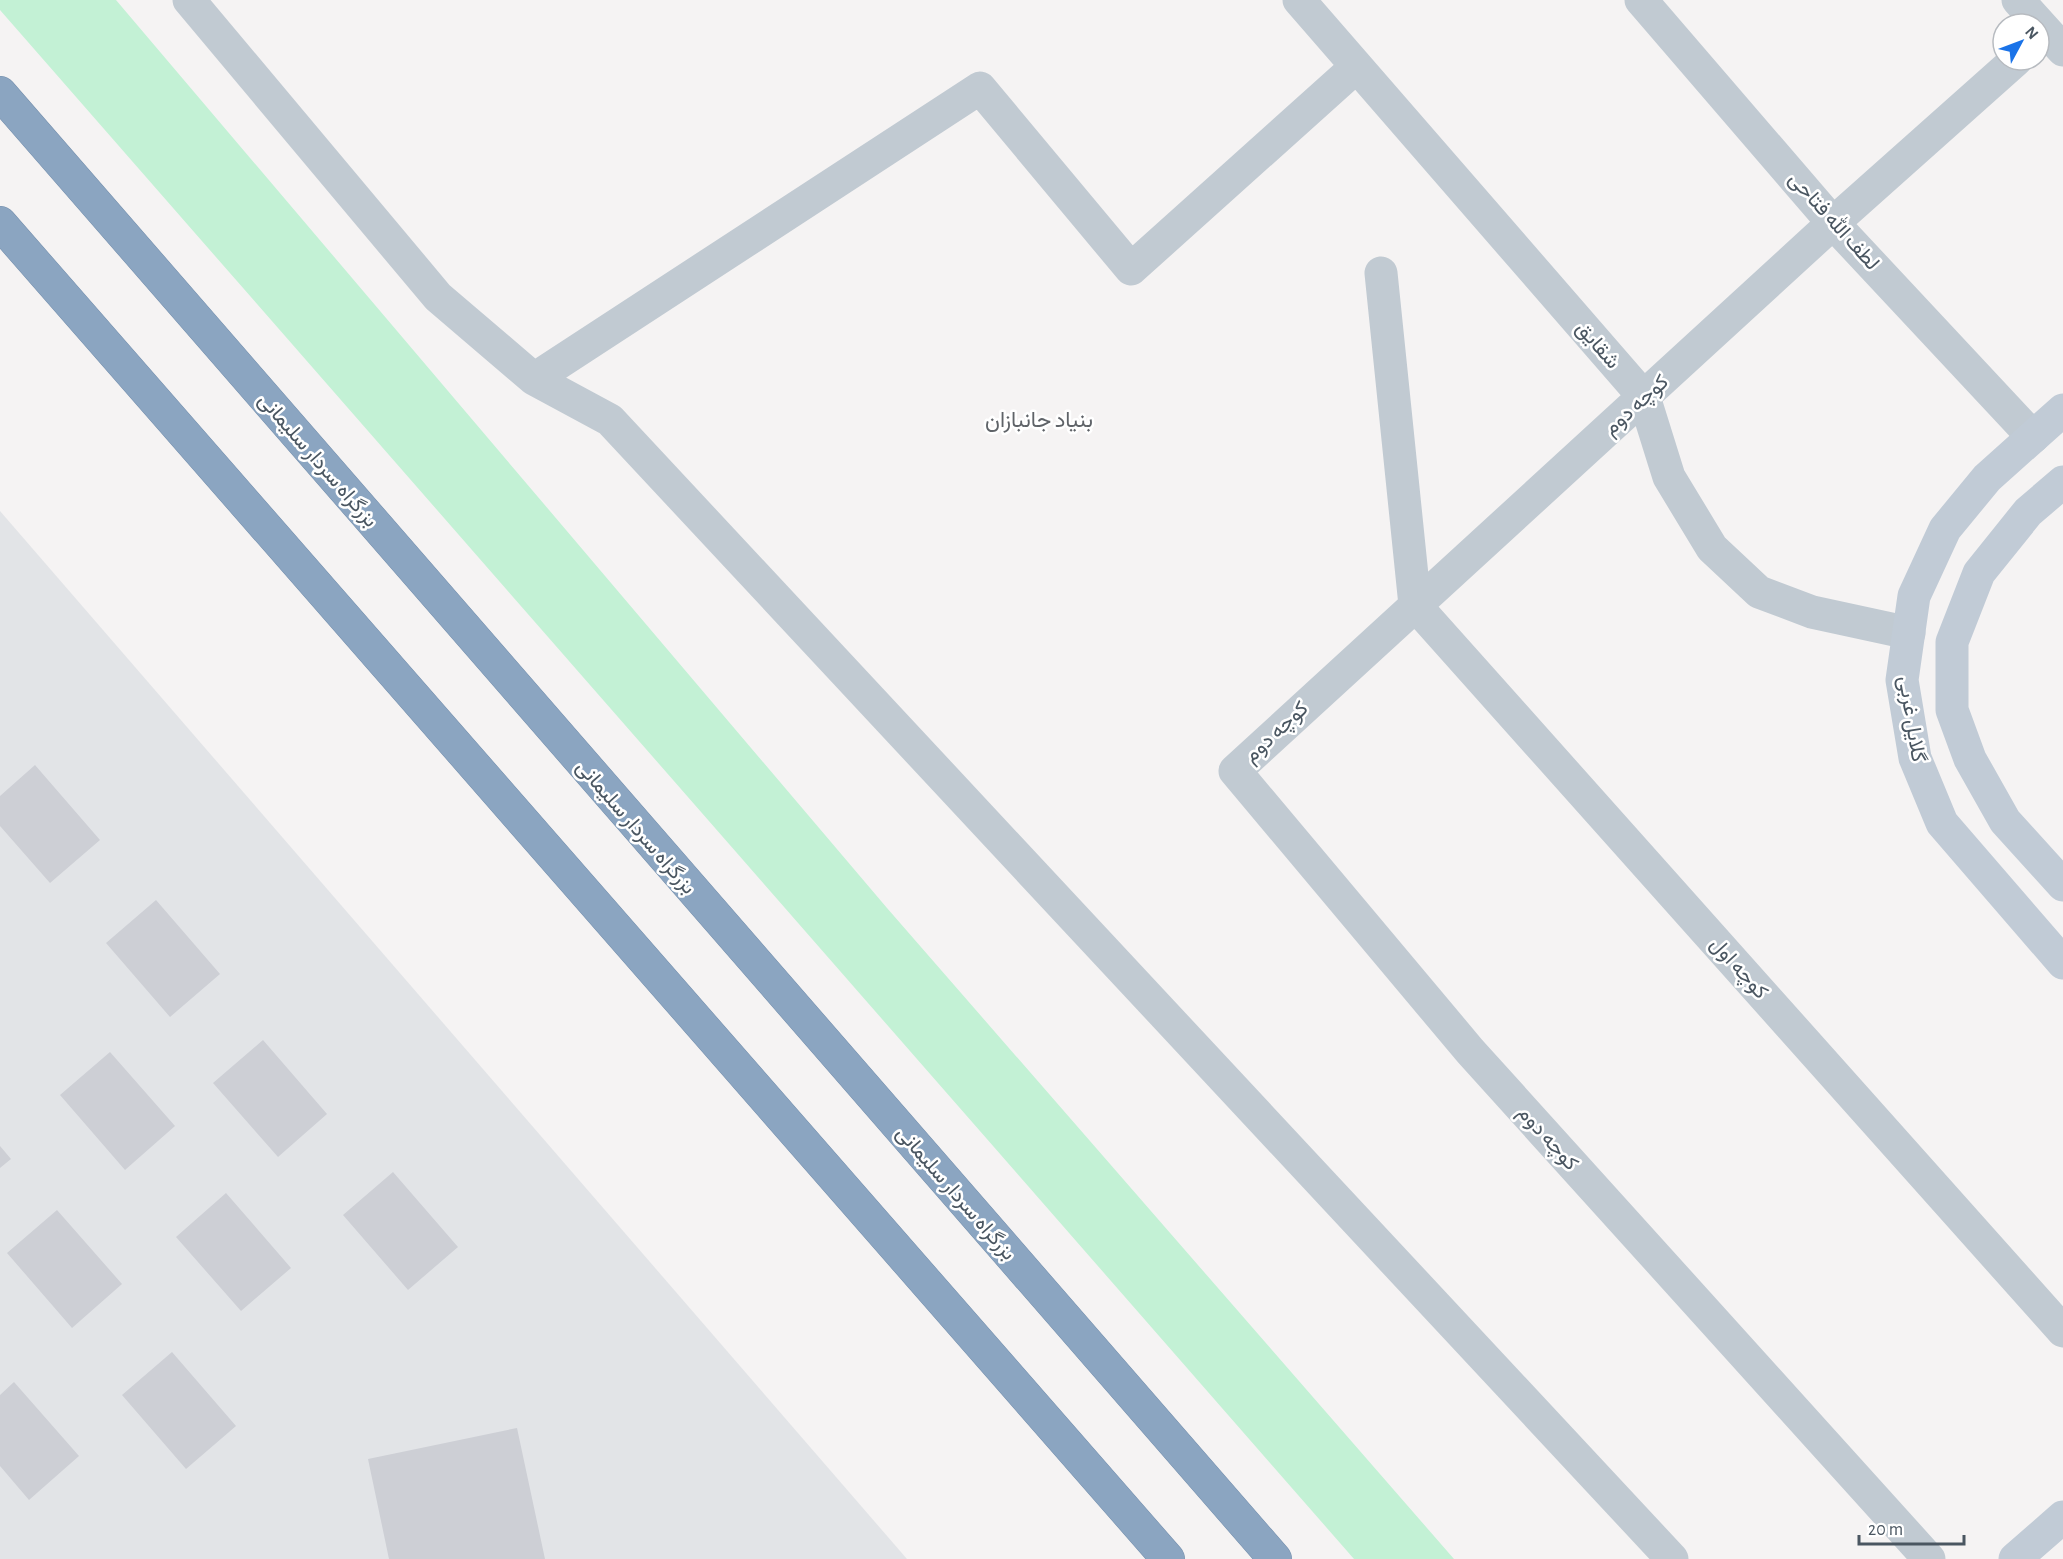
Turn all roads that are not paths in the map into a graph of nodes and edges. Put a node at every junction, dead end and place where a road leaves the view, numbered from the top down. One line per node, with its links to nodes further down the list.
1 (189, 0): 12 (street)
2 (1299, 0): 6 (street, شقایق)
3 (1641, 0): 10 (street, لطف الله فتاحی)
4 (2018, 0): 5 (street)
5 (2028, 12)
6 (1356, 67): 12 (street); 13 (street, شقایق)
7 (2003, 72): 10 (street, کوچه دوم)
8 (0, 93): 24 (highway, بزرگراه سردار سلیمانی)
9 (0, 223): 23 (highway)
10 (1833, 223): 13 (street, کوچه دوم); 15 (street, لطف الله فتاحی)
11 (1381, 273): 17 (street)
12 (534, 380): 25 (street)
13 (1644, 397): 17 (street, کوچه دوم); 18 (street, شقایق)
14 (2063, 410): 15 (street, گلایل غربی)
15 (2033, 437): 18 (street, گلایل غربی)
16 (2063, 482): 19 (street, گلایل غربی)
17 (1415, 605): 21 (street, کوچه اول); 26 (street, کوچه دوم)
18 (1909, 633): 20 (street, گلایل غربی)
19 (2063, 885)
20 (2063, 963)
21 (2063, 1331)
22 (2063, 1517): 27 (street)
23 (1168, 1559)
24 (1275, 1559)
25 (1672, 1559)
26 (1929, 1559)
27 (2015, 1559)

